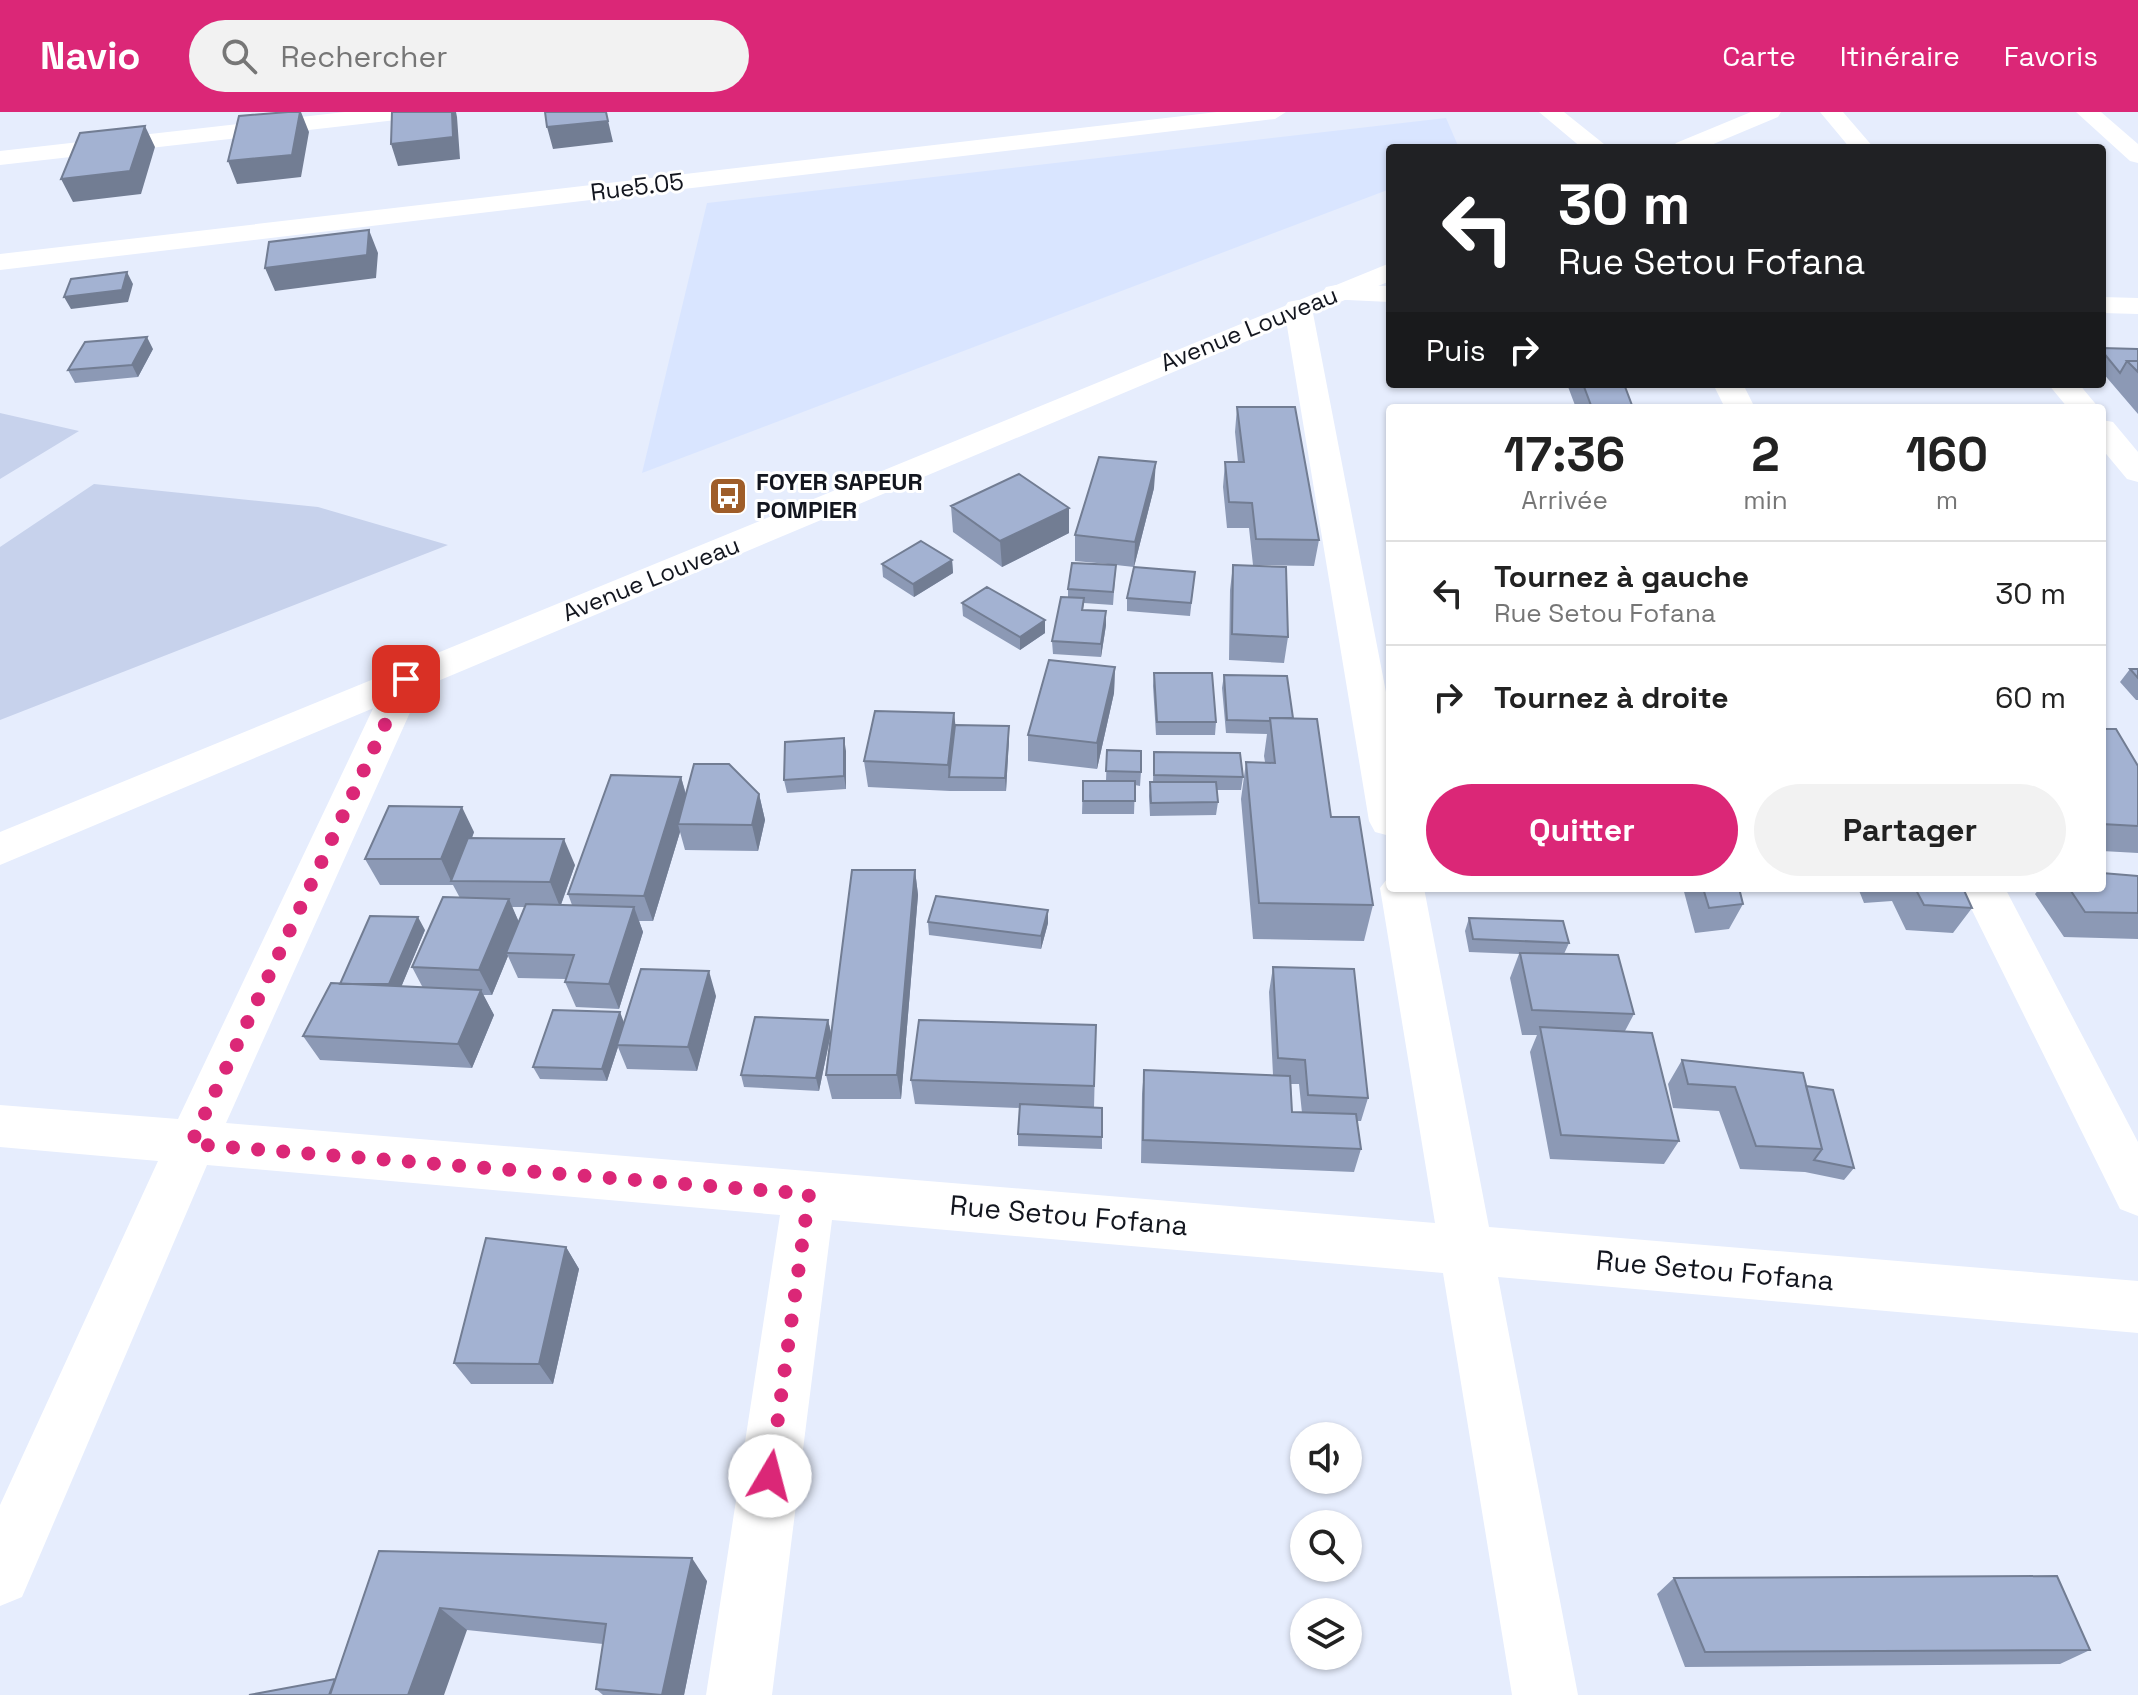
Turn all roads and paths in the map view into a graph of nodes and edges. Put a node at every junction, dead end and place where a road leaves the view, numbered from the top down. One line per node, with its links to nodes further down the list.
1 (405, 112): 11 (street)
2 (1275, 112): 12 (street, Rue5.05)
3 (1550, 112): 7 (street)
4 (1770, 112): 8 (street)
5 (1831, 112): 9 (street)
6 (2087, 112): 10 (street)
7 (1592, 144)
8 (1694, 144)
9 (1859, 144)
10 (2138, 156)
11 (0, 158)
12 (0, 262)
13 (1386, 273): 14 (street, Avenue Louveau)
14 (1336, 293): 15 (street); 18 (street, Avenue Louveau)
15 (1386, 294)
16 (2106, 305): 17 (street)
17 (2138, 306)
18 (1298, 308): 23 (street, Avenue Louveau); 24 (street)
19 (2066, 388): 20 (street)
20 (2080, 404)
21 (2106, 434): 22 (street)
22 (2138, 472)
23 (406, 679): 25 (street, Avenue Louveau); 29 (street)
24 (1386, 799)
25 (0, 849)
26 (1403, 892): 32 (street)
27 (1985, 892): 30 (street)
28 (0, 1126): 29 (street, Rue Setou Fofana)
29 (191, 1144): 31 (street, Rue Setou Fofana); 34 (street)
30 (2138, 1193)
31 (809, 1194): 32 (street, Rue Setou Fofana); 35 (street)
32 (1467, 1248): 33 (street, Rue Setou Fofana); 36 (street)
33 (2138, 1307)
34 (0, 1575)
35 (739, 1695)
36 (1545, 1695)

